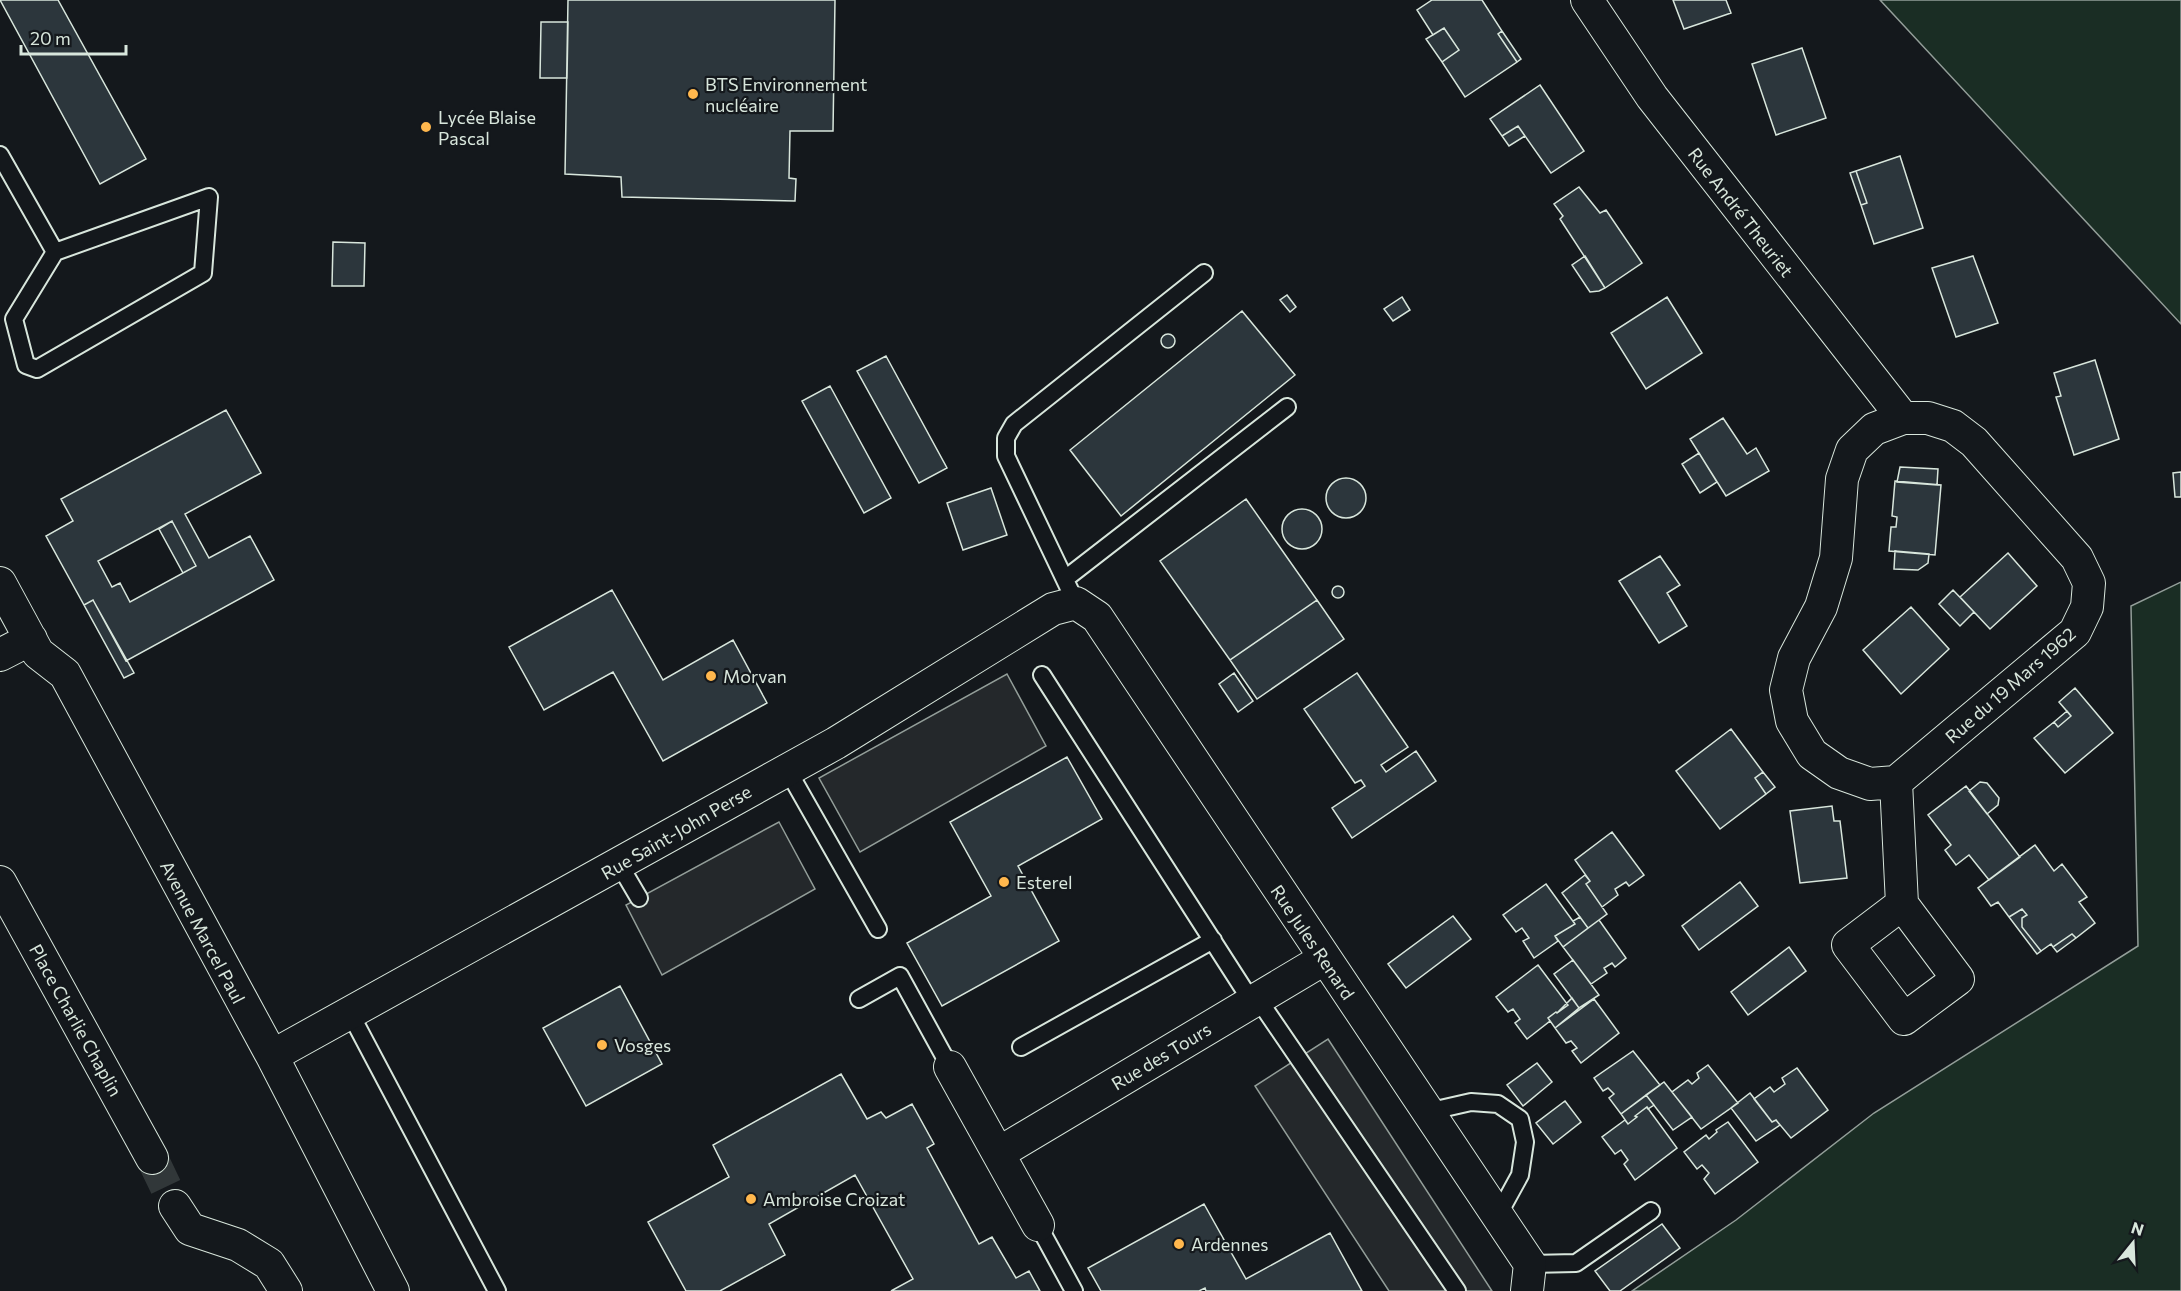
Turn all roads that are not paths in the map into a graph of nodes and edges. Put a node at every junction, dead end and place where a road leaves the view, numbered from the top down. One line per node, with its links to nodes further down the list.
1 (1587, 0): 6 (street, Rue André Theuriet)
2 (0, 155): 3 (lane)
3 (55, 252): 3 (lane)
4 (1204, 273): 8 (lane)
5 (1287, 407): 8 (lane)
6 (1903, 418): 13 (street, Rue du 19 Mars 1962); 13 (street, Rue du 19 Mars 1962)
7 (0, 583): 9 (street, Avenue Marcel Paul)
8 (1070, 591): 12 (street, Rue Saint-John Perse); 20 (street, Rue Jules Renard)
9 (31, 639): 10 (street); 25 (street, Avenue Marcel Paul)
10 (0, 655)
11 (1042, 675): 19 (lane)
12 (787, 769): 14 (street, Rue Saint-John Perse); 18 (lane)
13 (1896, 782): 17 (street)
14 (619, 864): 16 (lane); 23 (street, Rue Saint-John Perse)
15 (0, 882): 29 (street, Place Charlie Chaplin)
16 (639, 898)
17 (1902, 904)
18 (878, 929)
19 (1212, 939): 22 (lane); 24 (lane)
20 (1324, 959): 22 (street, Rue des Tours); 27 (street, Rue Jules Renard)
21 (859, 999): 26 (lane)
22 (1255, 1000): 28 (street, Rue des Tours); 39 (lane)
23 (350, 1013): 25 (street, Rue Saint-John Perse); 37 (lane)
24 (1021, 1047)
25 (272, 1056): 36 (street, Avenue Marcel Paul)
26 (950, 1066): 28 (street)
27 (1427, 1112): 32 (street, Rue Jules Renard); 32 (lane)
28 (999, 1153): 33 (street)
29 (152, 1158)
30 (175, 1206): 35 (street)
31 (1651, 1211): 34 (lane)
32 (1497, 1217): 34 (street, Rue Jules Renard)
33 (1038, 1225): 38 (lane)
34 (1529, 1278)
35 (286, 1291)
36 (393, 1291)
37 (497, 1291)
38 (1074, 1291)
39 (1457, 1291)

